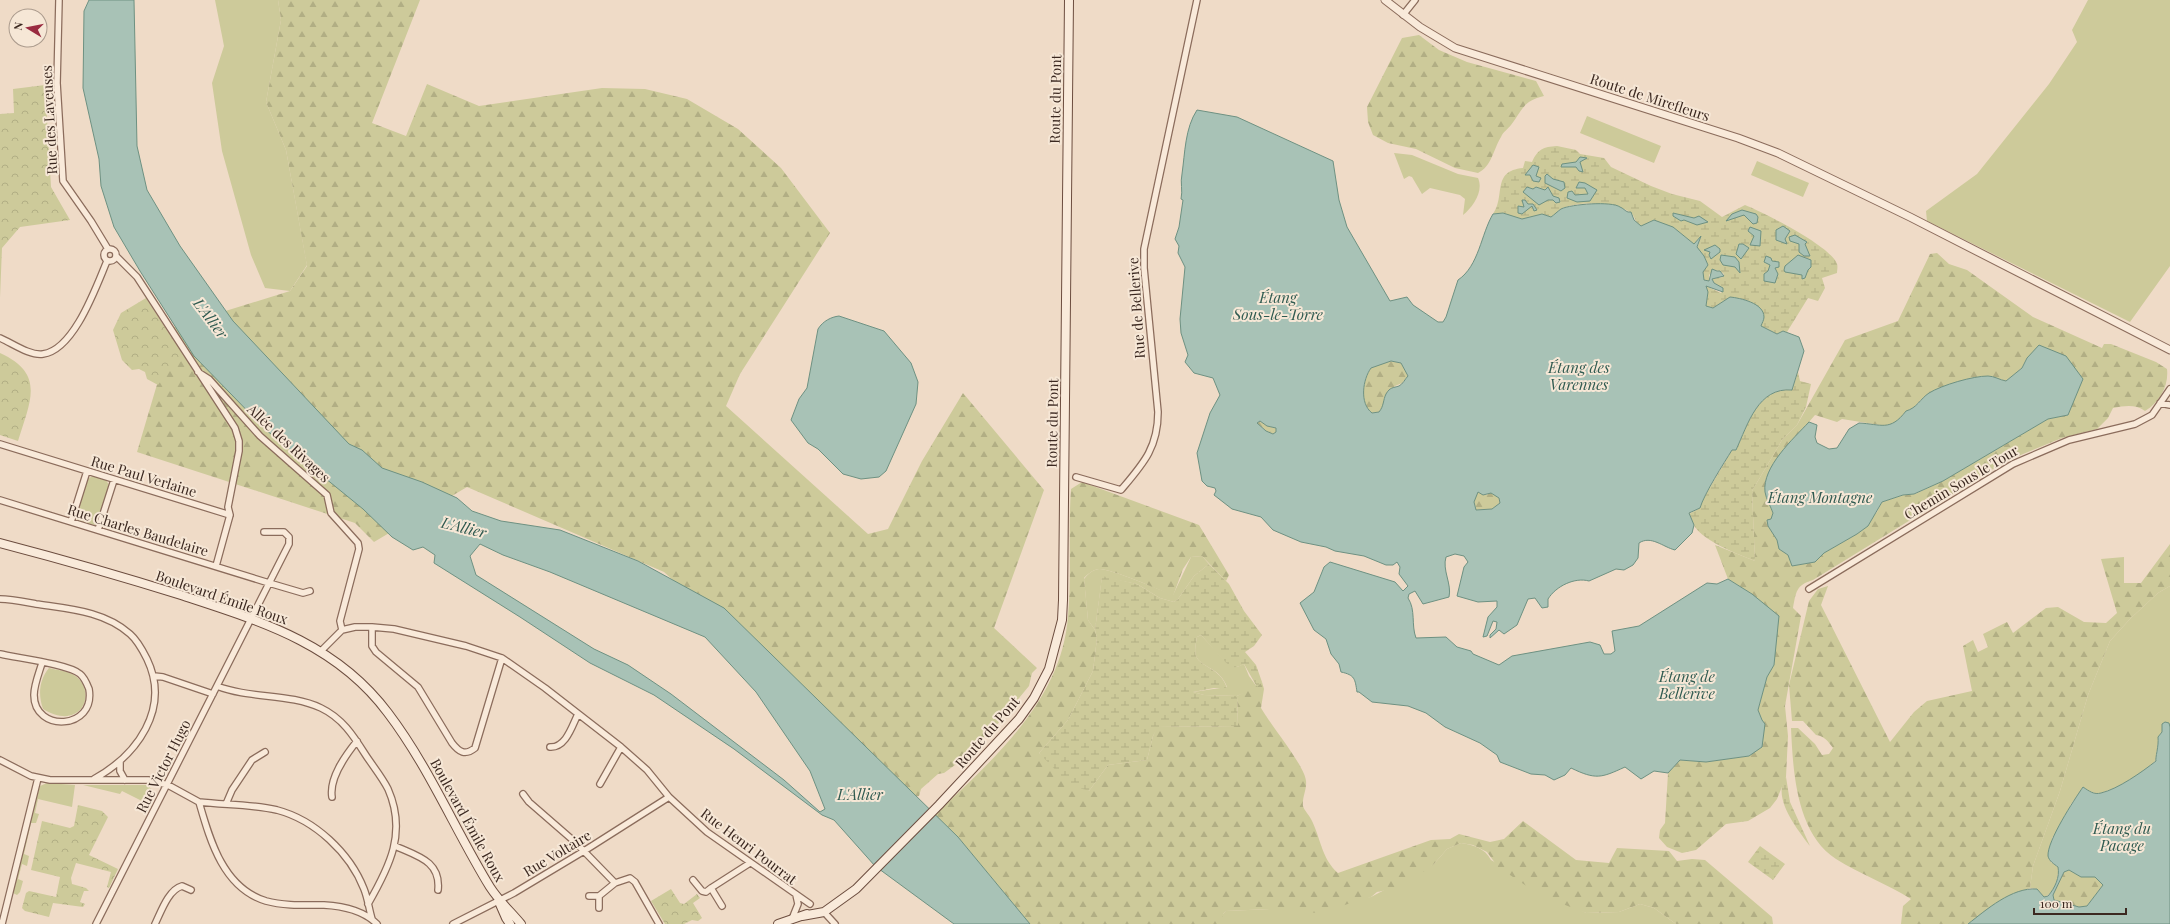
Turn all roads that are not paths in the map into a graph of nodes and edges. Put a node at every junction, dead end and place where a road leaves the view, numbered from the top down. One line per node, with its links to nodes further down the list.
1 (59, 0): 7 (street, Rue des Laveuses)
2 (1069, 0): 64 (main road, Route du Pont)
3 (1197, 0): 18 (street, Rue de Bellerive)
4 (1386, 0): 6 (street, Route de Mirefleurs)
5 (1414, 0): 6 (street)
6 (1403, 15): 11 (street, Route de Mirefleurs)
7 (108, 250): 8 (street); 9 (street)
8 (116, 256): 9 (street); 12 (street, Allée des Rivages)
9 (107, 261): 10 (street)
10 (0, 338)
11 (2170, 350)
12 (198, 372): 21 (street, Allée des Rivages); 33 (street, Allée des Rivages)
13 (2170, 389): 14 (street, Chemin Sous le Tour)
14 (2160, 403): 15 (street); 28 (street, Chemin Sous le Tour)
15 (2170, 405)
16 (0, 444): 17 (street, Rue Paul Verlaine)
17 (86, 471): 19 (street, Rue Paul Verlaine); 22 (street)
18 (1076, 477)
19 (114, 480): 21 (street, Rue Paul Verlaine); 23 (street)
20 (0, 500): 22 (street, Rue Charles Baudelaire)
21 (230, 515): 26 (street)
22 (71, 522): 23 (street, Rue Charles Baudelaire)
23 (98, 530): 26 (street, Rue Charles Baudelaire)
24 (264, 532): 27 (street)
25 (0, 543): 31 (main road, Boulevard Émile Roux)
26 (216, 566): 27 (street, Rue Charles Baudelaire)
27 (269, 583): 29 (street, Rue Charles Baudelaire); 31 (street)
28 (1809, 589)
29 (310, 591)
30 (0, 600): 38 (street)
31 (252, 618): 34 (main road, Boulevard Émile Roux); 39 (street, Rue Victor Hugo)
32 (372, 627): 33 (street, Rue Henri Pourrat); 36 (street, Rue Henri Pourrat); 36 (street)
33 (342, 630): 34 (street)
34 (321, 651): 70 (main road, Boulevard Émile Roux)
35 (0, 654): 37 (street)
36 (502, 658): 41 (street, Rue Henri Pourrat)
37 (42, 663): 37 (street)
38 (154, 676): 40 (street); 47 (street)
39 (217, 686): 40 (street, Rue Victor Hugo); 42 (street)
40 (213, 694): 52 (street, Rue Victor Hugo)
41 (578, 714): 43 (street, Rue Henri Pourrat); 44 (street)
42 (357, 741): 54 (street); 58 (street)
43 (621, 747): 51 (street); 55 (street, Rue Henri Pourrat)
44 (550, 748)
45 (265, 752): 57 (street)
46 (0, 760): 48 (street)
47 (120, 762): 49 (street); 50 (street)
48 (38, 778): 49 (street); 80 (street)
49 (94, 779): 50 (street)
50 (125, 780): 52 (street)
51 (600, 784)
52 (168, 785): 56 (street); 81 (street, Rue Victor Hugo)
53 (523, 794): 59 (street)
54 (332, 797)
55 (670, 797): 59 (street, Rue Voltaire); 60 (street, Rue Henri Pourrat)
56 (198, 802): 57 (street); 77 (street)
57 (226, 804): 71 (street)
58 (395, 846): 66 (street); 71 (street)
59 (584, 851): 62 (street); 70 (street, Rue Voltaire)
60 (750, 863): 63 (street); 67 (street, Rue Henri Pourrat)
61 (694, 880): 63 (street)
62 (615, 883): 69 (street); 86 (street)
63 (711, 888): 73 (street)
64 (856, 889): 75 (main road); 76 (main road)
65 (191, 890): 82 (street)
66 (438, 890)
67 (796, 895): 72 (street, Rue Henri Pourrat); 78 (street, Rue Henri Pourrat)
68 (589, 896): 69 (street)
69 (599, 896): 74 (street)
70 (498, 899): 79 (street, Rue Voltaire); 84 (main road, Boulevard Émile Roux); 85 (main road, Boulevard Émile Roux)
71 (368, 904): 77 (street)
72 (810, 904)
73 (722, 906)
74 (599, 908)
75 (824, 912): 76 (main road); 88 (street)
76 (802, 916): 78 (main road)
77 (372, 919): 83 (street)
78 (792, 919): 87 (main road)
79 (456, 923)
80 (2, 924)
81 (96, 924)
82 (155, 924)
83 (377, 924)
84 (510, 924)
85 (521, 924)
86 (659, 924)
87 (778, 924)
88 (835, 924)

